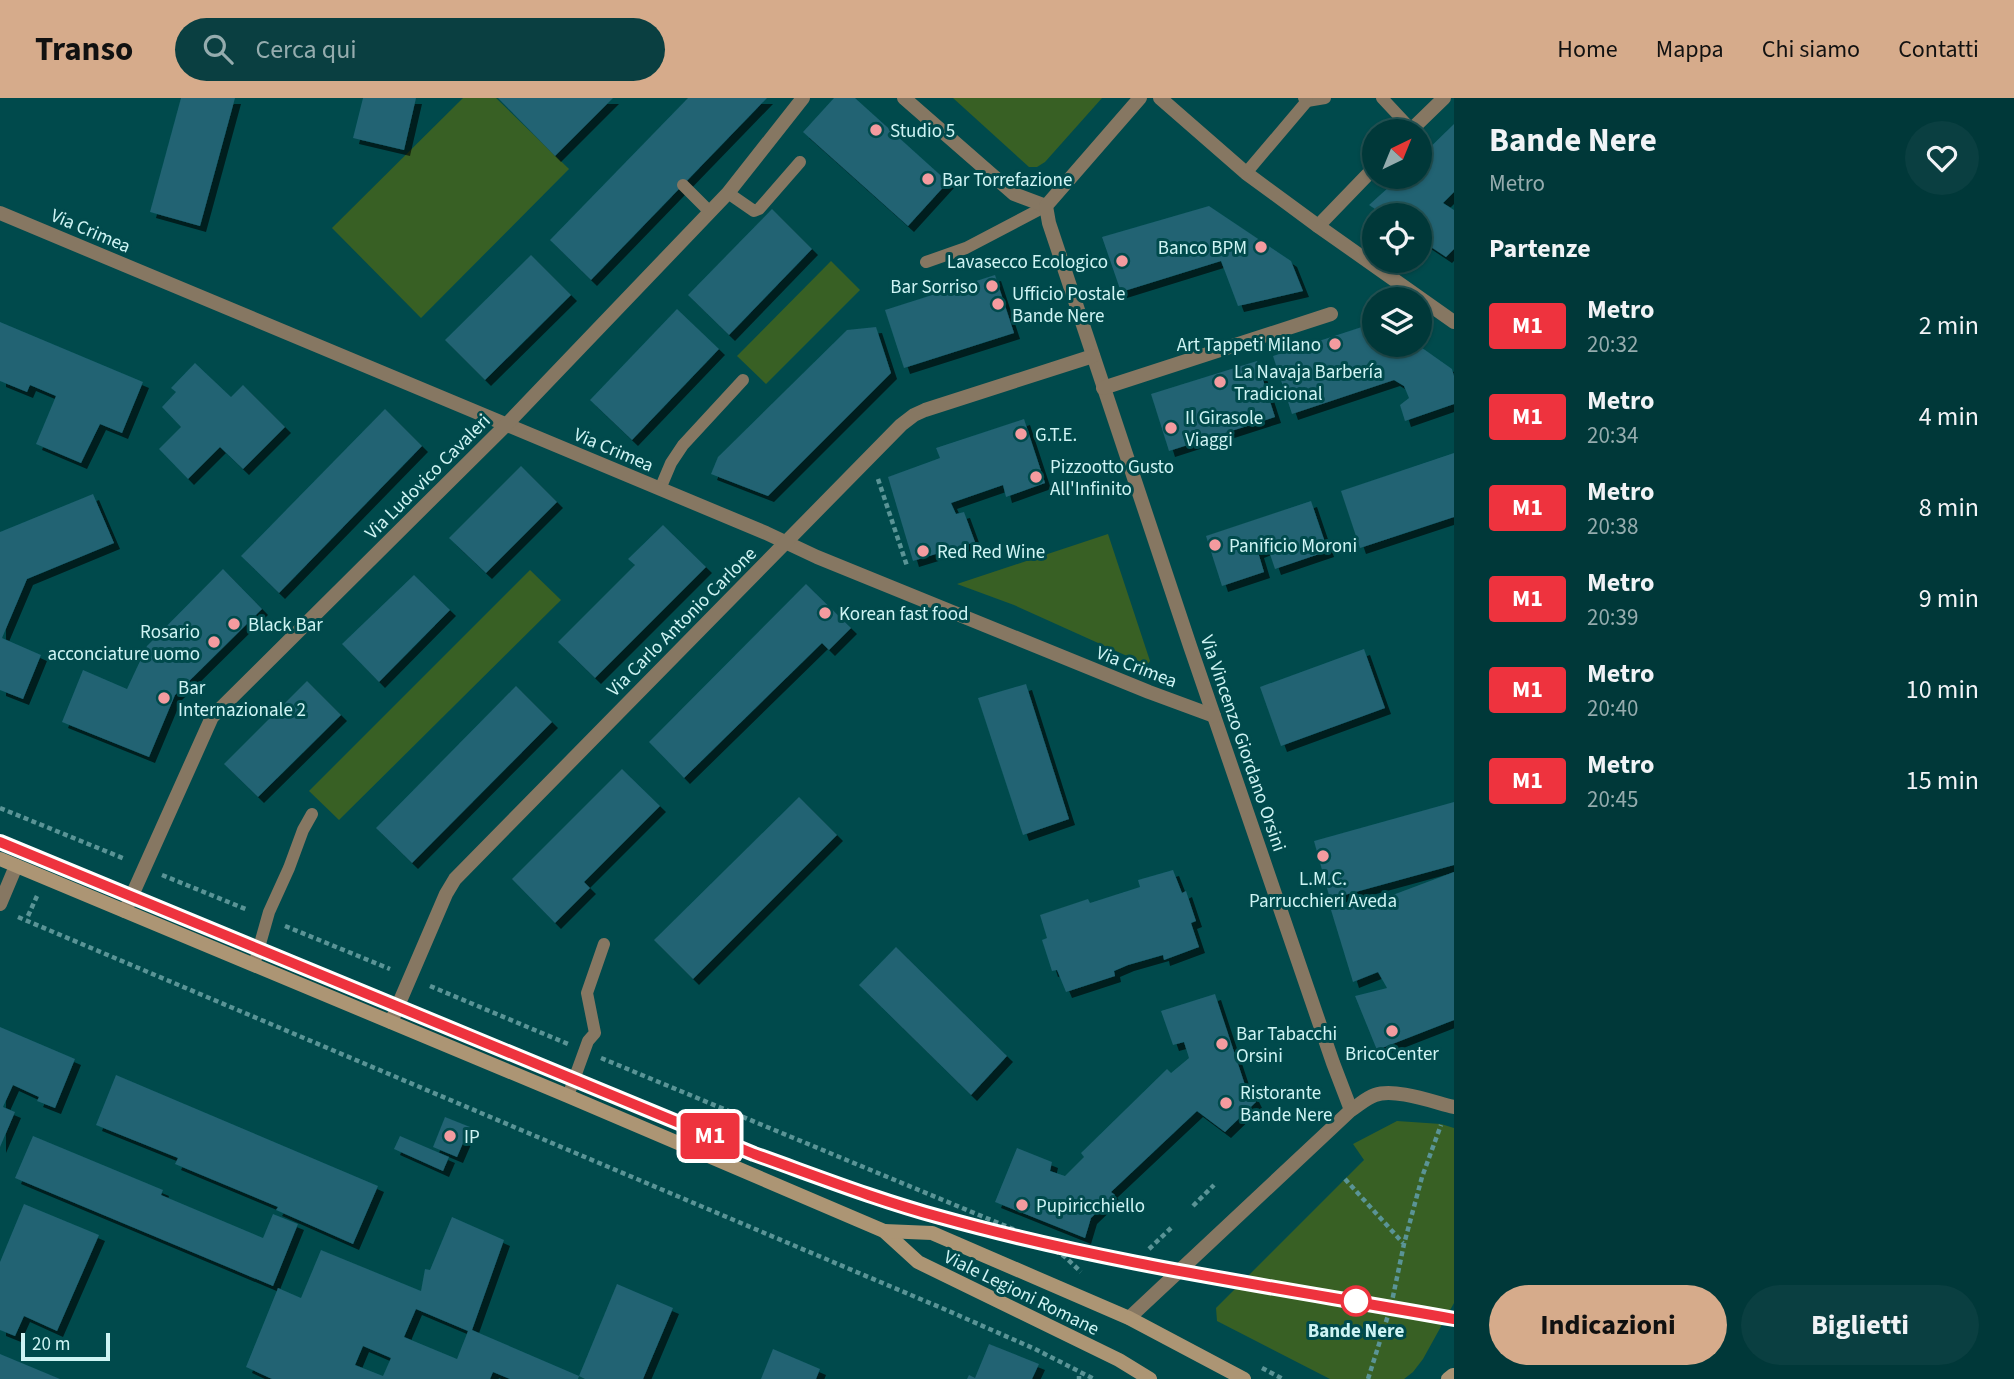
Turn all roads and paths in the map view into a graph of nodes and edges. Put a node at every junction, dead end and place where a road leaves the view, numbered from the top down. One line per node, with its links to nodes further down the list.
1 (803, 98): 15 (street, Via Ludovico Cavaleri)
2 (904, 98): 16 (street)
3 (1140, 98): 16 (street)
4 (1160, 98): 12 (street)
5 (1325, 98): 8 (lane)
6 (1382, 98): 9 (lane)
7 (1444, 98): 10 (street)
8 (1305, 99): 12 (lane)
9 (1401, 119)
10 (1422, 119)
11 (800, 162): 15 (lane)
12 (1246, 173): 19 (street)
13 (1362, 180): 19 (street)
14 (683, 185): 17 (lane)
15 (728, 193): 17 (street, Via Ludovico Cavaleri)
16 (1046, 206): 20 (lane); 23 (street, Via Vincenzo Giordano Orsini)
17 (710, 212): 26 (street, Via Ludovico Cavaleri)
18 (0, 214): 26 (street, Via Crimea)
19 (1318, 226): 22 (street)
20 (926, 262)
21 (1331, 314): 25 (street)
22 (1454, 322)
23 (1093, 356): 25 (street, Via Vincenzo Giordano Orsini); 29 (street, Via Carlo Antonio Carlone)
24 (743, 380): 28 (lane)
25 (1103, 388): 31 (street, Via Vincenzo Giordano Orsini)
26 (506, 425): 28 (street, Via Crimea); 40 (street, Via Ludovico Cavaleri)
27 (878, 479): 30 (path)
28 (660, 489): 29 (street, Via Crimea)
29 (786, 542): 31 (street, Via Crimea); 44 (street, Via Carlo Antonio Carlone)
30 (907, 566)
31 (1214, 716): 49 (street, Via Vincenzo Giordano Orsini)
32 (0, 808): 35 (path)
33 (312, 814): 41 (lane)
34 (0, 859): 36 (main road, Viale Legioni Romane)
35 (129, 861)
36 (16, 866): 39 (street); 40 (main road, Viale Legioni Romane)
37 (158, 873): 41 (path)
38 (38, 892): 60 (path)
39 (0, 904)
40 (125, 911): 43 (main road, Viale Legioni Romane)
41 (267, 918): 43 (lane); 44 (path)
42 (604, 944): 46 (lane)
43 (254, 965): 45 (main road, Viale Legioni Romane)
44 (411, 978): 45 (street, Via Carlo Antonio Carlone); 46 (path)
45 (391, 1023): 47 (main road, Viale Legioni Romane)
46 (585, 1051): 47 (lane); 58 (path)
47 (568, 1096): 55 (main road, Viale Legioni Romane)
48 (1454, 1107): 49 (street)
49 (1351, 1110): 59 (street)
50 (1441, 1124): 56 (path)
51 (1345, 1179): 56 (path)
52 (1214, 1185): 53 (path)
53 (1193, 1206)
54 (1171, 1228): 57 (path)
55 (884, 1231): 59 (main road, Viale Legioni Romane); 61 (main road, Viale Legioni Romane)
56 (1404, 1244): 63 (path)
57 (1149, 1249)
58 (1083, 1274)
59 (1129, 1318): 62 (main road, Viale Legioni Romane)
60 (1094, 1379)
61 (1150, 1379)
62 (1244, 1379)
63 (1368, 1379)

